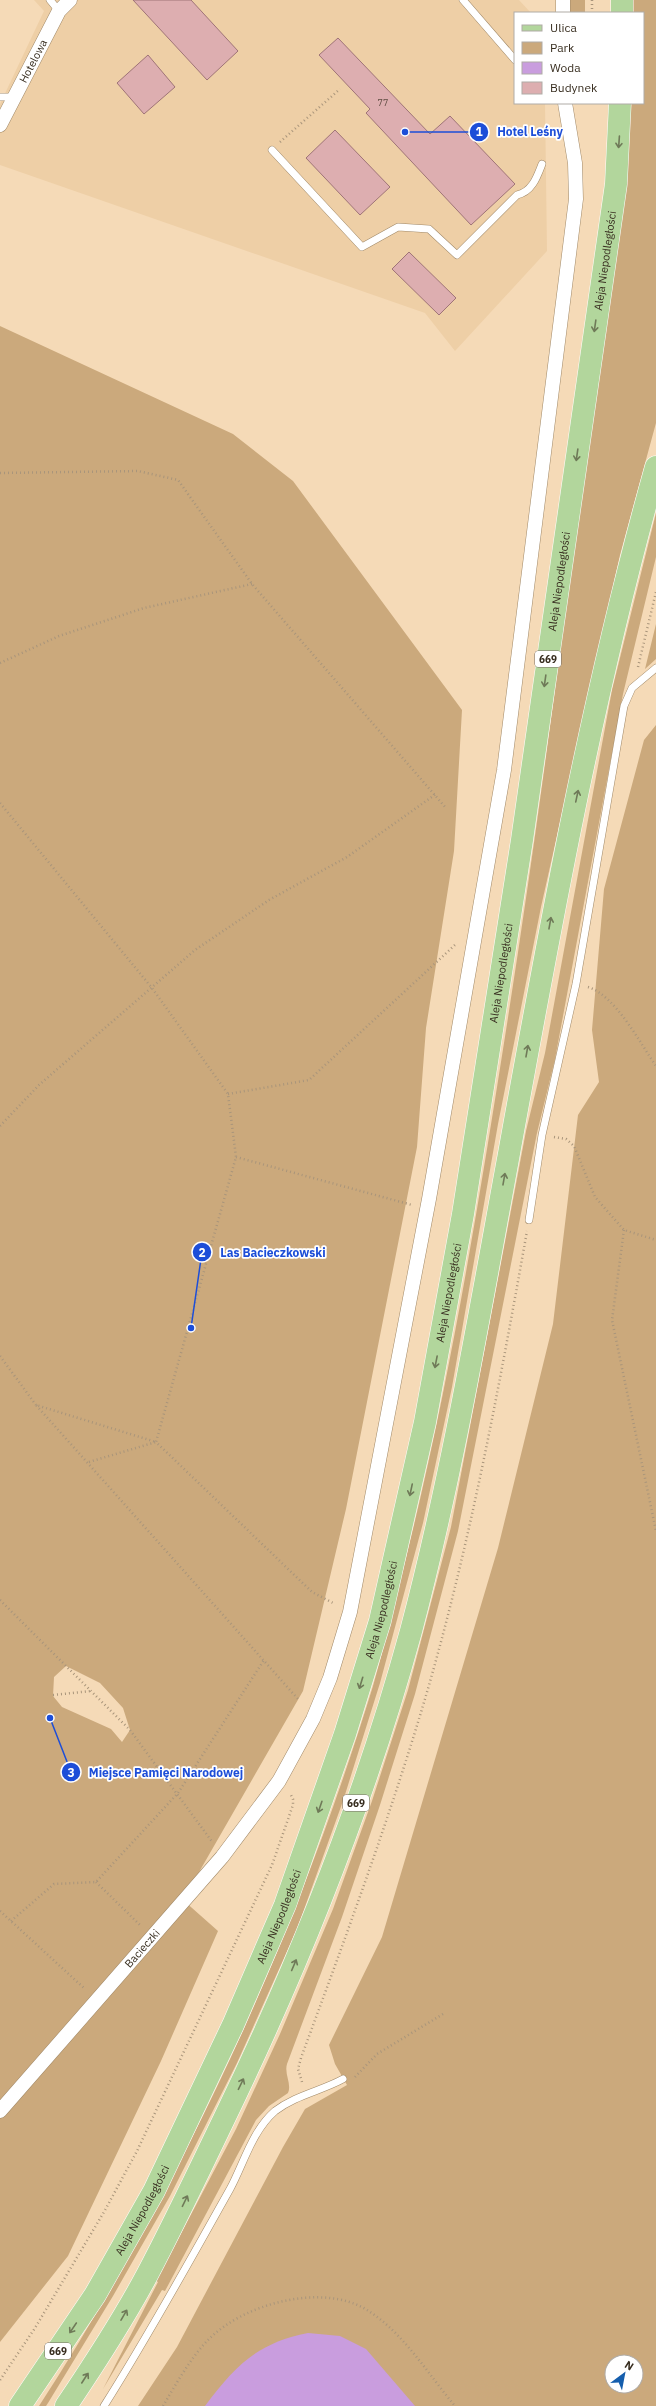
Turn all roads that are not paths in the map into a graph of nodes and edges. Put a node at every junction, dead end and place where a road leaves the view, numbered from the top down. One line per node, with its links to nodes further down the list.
1 (50, 0): 6 (lane)
2 (70, 0): 6 (street, Hotelowa)
3 (463, 0): 9 (lane)
4 (563, 0): 7 (street)
5 (622, 0): 8 (main road)
6 (59, 11): 11 (street, Hotelowa)
7 (563, 12)
8 (622, 12)
9 (514, 59)
10 (0, 97): 11 (lane)
11 (14, 97): 14 (street, Hotelowa)
12 (565, 104): 21 (street, Bacieczki)
13 (620, 104): 22 (main road, Aleja Niepodległości / 669, one-way to 22)
14 (0, 125)
15 (272, 150): 16 (lane)
16 (542, 164)
17 (656, 467): 23 (main road, 669, one-way to 17)
18 (656, 668): 19 (lane)
19 (529, 1220)
20 (343, 2079): 24 (lane)
21 (0, 2111)
22 (20, 2406)
23 (66, 2406)
24 (104, 2406)

